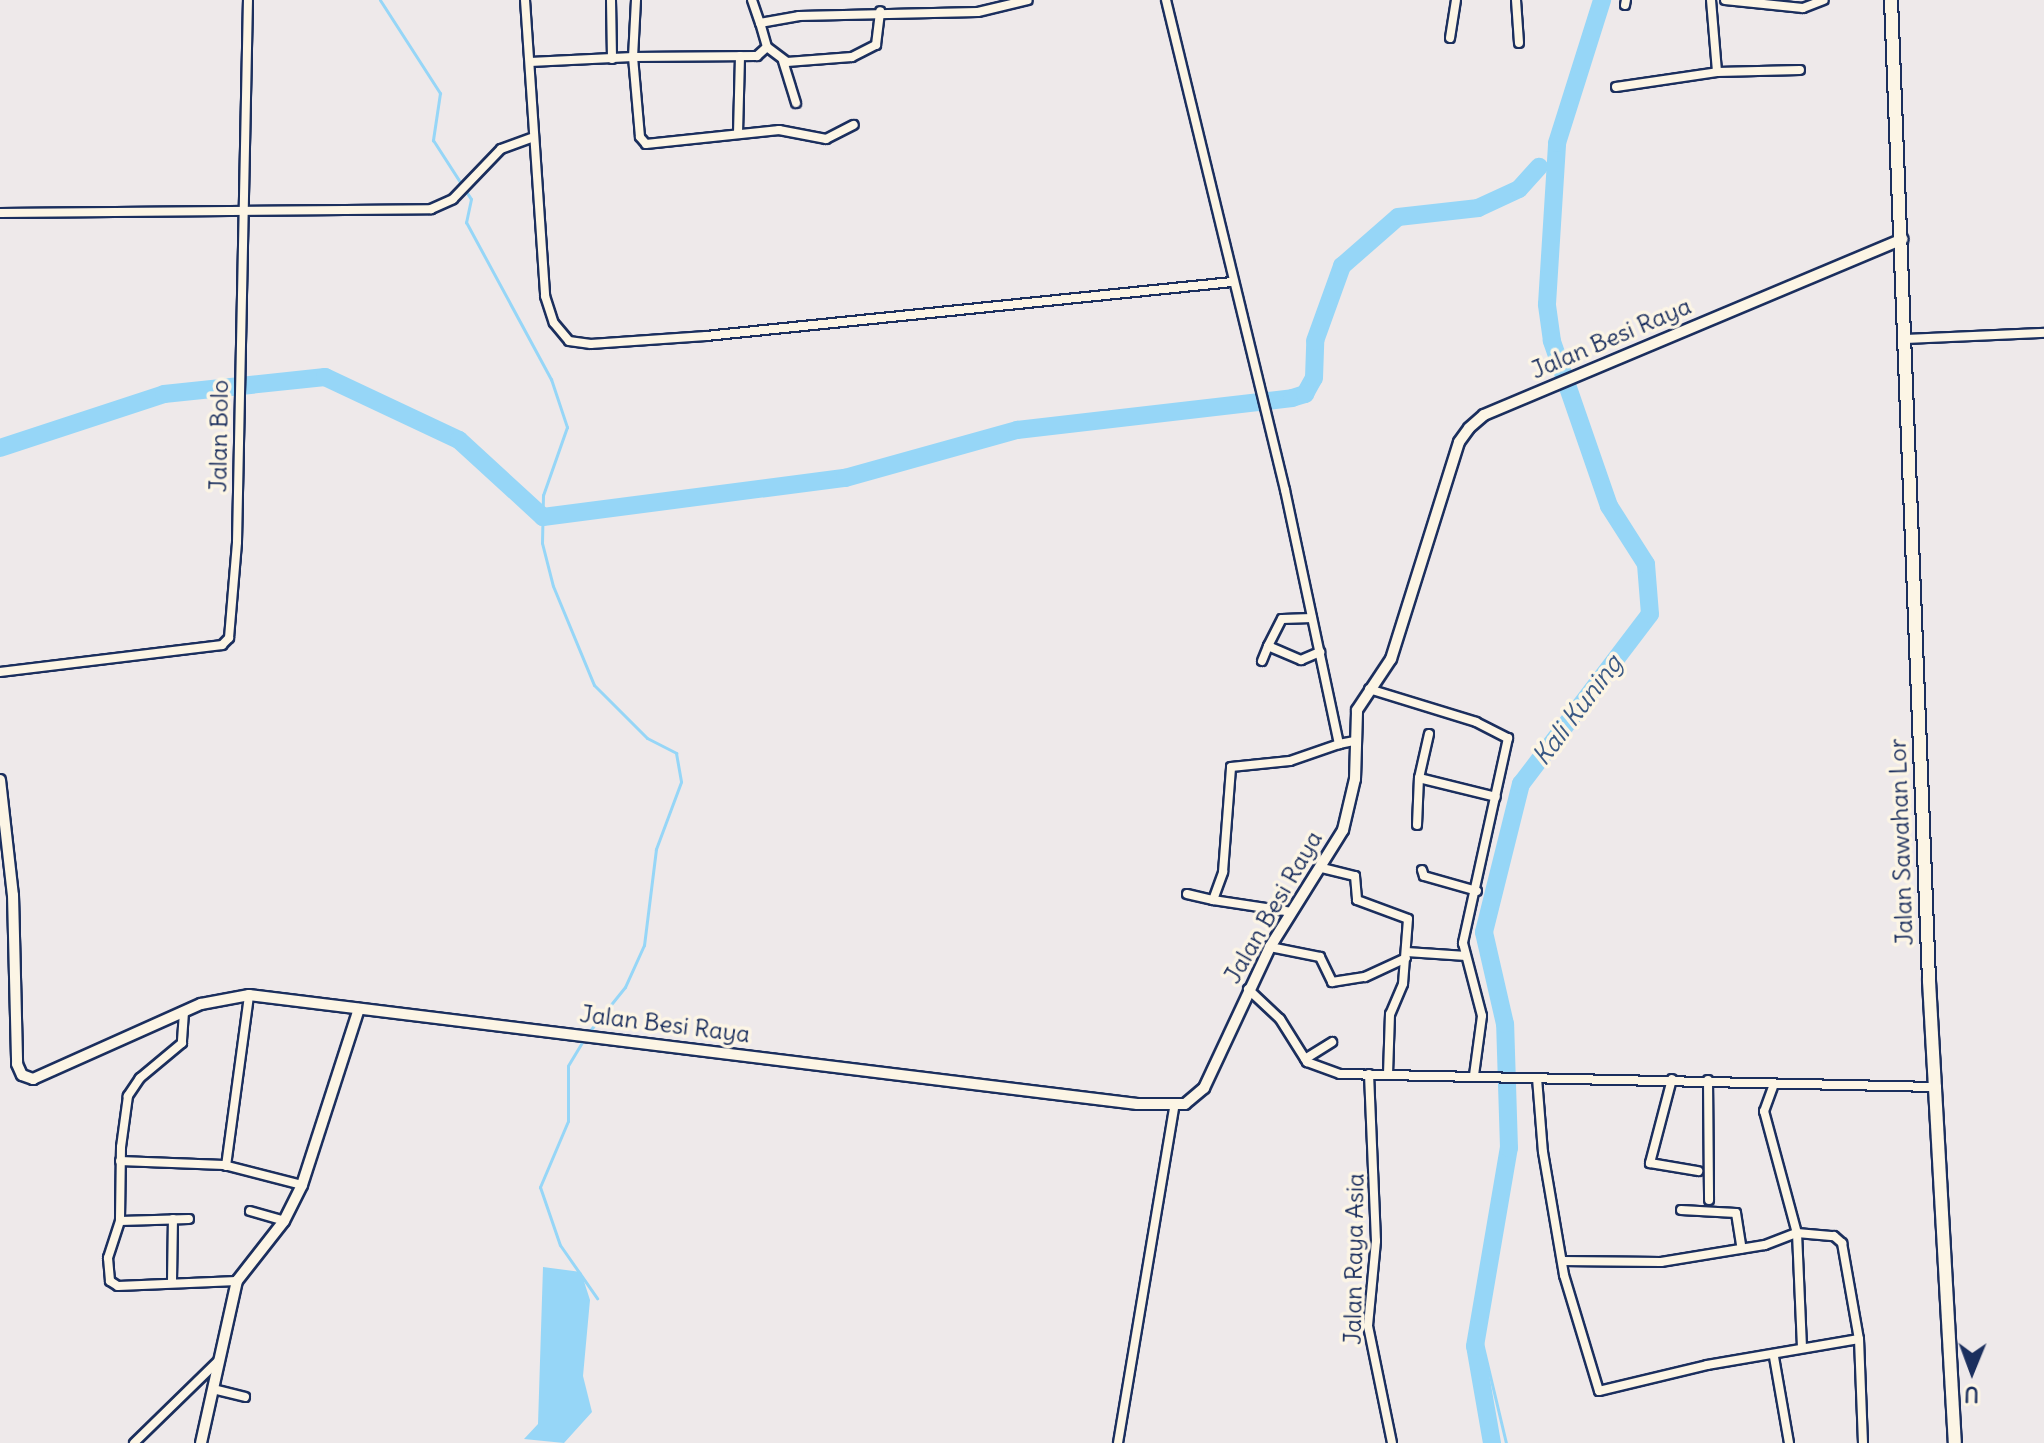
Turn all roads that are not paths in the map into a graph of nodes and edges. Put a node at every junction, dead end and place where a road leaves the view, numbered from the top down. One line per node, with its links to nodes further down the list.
1 (248, 0): 34 (street, Jalan Bolo)
2 (525, 0): 25 (street)
3 (611, 0): 23 (street)
4 (636, 0): 22 (street)
5 (752, 0): 17 (street)
6 (836, 0): 15 (street)
7 (1028, 0): 16 (street)
8 (1166, 0): 36 (street)
9 (1456, 0): 18 (street)
10 (1516, 0): 19 (street)
11 (1711, 0): 27 (street)
12 (1725, 0): 13 (street)
13 (1824, 0)
14 (1891, 0): 35 (main road)
15 (837, 11): 16 (street); 17 (street)
16 (880, 11): 24 (street)
17 (760, 23): 20 (street)
18 (1450, 38)
19 (1519, 43)
20 (767, 47): 21 (street); 24 (street)
21 (740, 56): 22 (street); 31 (street)
22 (633, 57): 23 (street); 31 (street)
23 (612, 59): 25 (street)
24 (783, 61): 29 (street)
25 (530, 62): 32 (street)
26 (1800, 70): 27 (street)
27 (1717, 72): 28 (street)
28 (1616, 87)
29 (796, 103)
30 (854, 125): 31 (street)
31 (738, 133)
32 (534, 137): 34 (street); 36 (street)
33 (0, 213): 34 (street)
34 (242, 213): 43 (street, Jalan Bolo)
35 (1902, 239): 38 (main road, Jalan Sawahan Lor); 44 (street, Jalan Besi Raya)
36 (1232, 282): 39 (street)
37 (2044, 333): 38 (street)
38 (1904, 339): 74 (main road, Jalan Sawahan Lor)
39 (1312, 618): 40 (street); 41 (street)
40 (1268, 646): 41 (street); 42 (street)
41 (1320, 652): 47 (street)
42 (1262, 661)
43 (0, 672)
44 (1369, 689): 46 (street, Jalan Besi Raya); 50 (street)
45 (1429, 734): 48 (street)
46 (1355, 741): 47 (street); 52 (street, Jalan Besi Raya)
47 (1339, 744): 56 (street)
48 (1419, 778): 50 (street); 51 (street)
49 (0, 780): 64 (street, Jalan Besi Raya)
50 (1496, 797): 54 (street)
51 (1417, 825)
52 (1322, 868): 57 (street, Jalan Besi Raya); 59 (street)
53 (1422, 870): 54 (street)
54 (1477, 891): 60 (street)
55 (1187, 894): 56 (street)
56 (1213, 900): 57 (street)
57 (1292, 912): 58 (street, Jalan Besi Raya)
58 (1270, 947): 59 (street); 61 (street, Jalan Besi Raya)
59 (1407, 955): 60 (street); 68 (street)
60 (1466, 956): 69 (street)
61 (1248, 989): 66 (street); 75 (street, Jalan Besi Raya)
62 (249, 995): 63 (street, Jalan Besi Raya); 64 (street, Jalan Besi Raya); 77 (street)
63 (359, 1009): 75 (street, Jalan Besi Raya); 79 (street)
64 (184, 1012): 76 (street)
65 (1332, 1042): 66 (street)
66 (1305, 1059): 67 (street)
67 (1369, 1074): 68 (street); 101 (street, Jalan Raya Asia)
68 (1388, 1074): 69 (street)
69 (1474, 1075): 70 (street)
70 (1537, 1078): 71 (street); 89 (street)
71 (1672, 1079): 72 (street); 78 (street)
72 (1708, 1080): 73 (street); 80 (street)
73 (1774, 1084): 74 (street); 87 (street)
74 (1938, 1087): 104 (main road, Jalan Sawahan Lor)
75 (1174, 1107): 100 (street)
76 (120, 1161): 77 (street); 85 (street)
77 (226, 1166): 79 (street)
78 (1698, 1171)
79 (302, 1185): 86 (street)
80 (1709, 1200)
81 (1681, 1210): 88 (street)
82 (250, 1211): 86 (street)
83 (173, 1219): 84 (street); 85 (street); 90 (street)
84 (189, 1219)
85 (120, 1221): 90 (street)
86 (284, 1221): 91 (street)
87 (1797, 1233): 88 (street); 92 (street); 93 (street)
88 (1742, 1249): 89 (street)
89 (1562, 1261): 94 (street)
90 (172, 1281): 91 (street)
91 (237, 1281): 95 (street)
92 (1859, 1339): 93 (street); 103 (street)
93 (1802, 1348): 94 (street)
94 (1774, 1357): 102 (street)
95 (218, 1361): 96 (street); 98 (street)
96 (213, 1389): 97 (street); 99 (street)
97 (245, 1397)
98 (134, 1443)
99 (201, 1443)
100 (1118, 1443)
101 (1392, 1443)
102 (1789, 1443)
103 (1863, 1443)
104 (1955, 1443)

